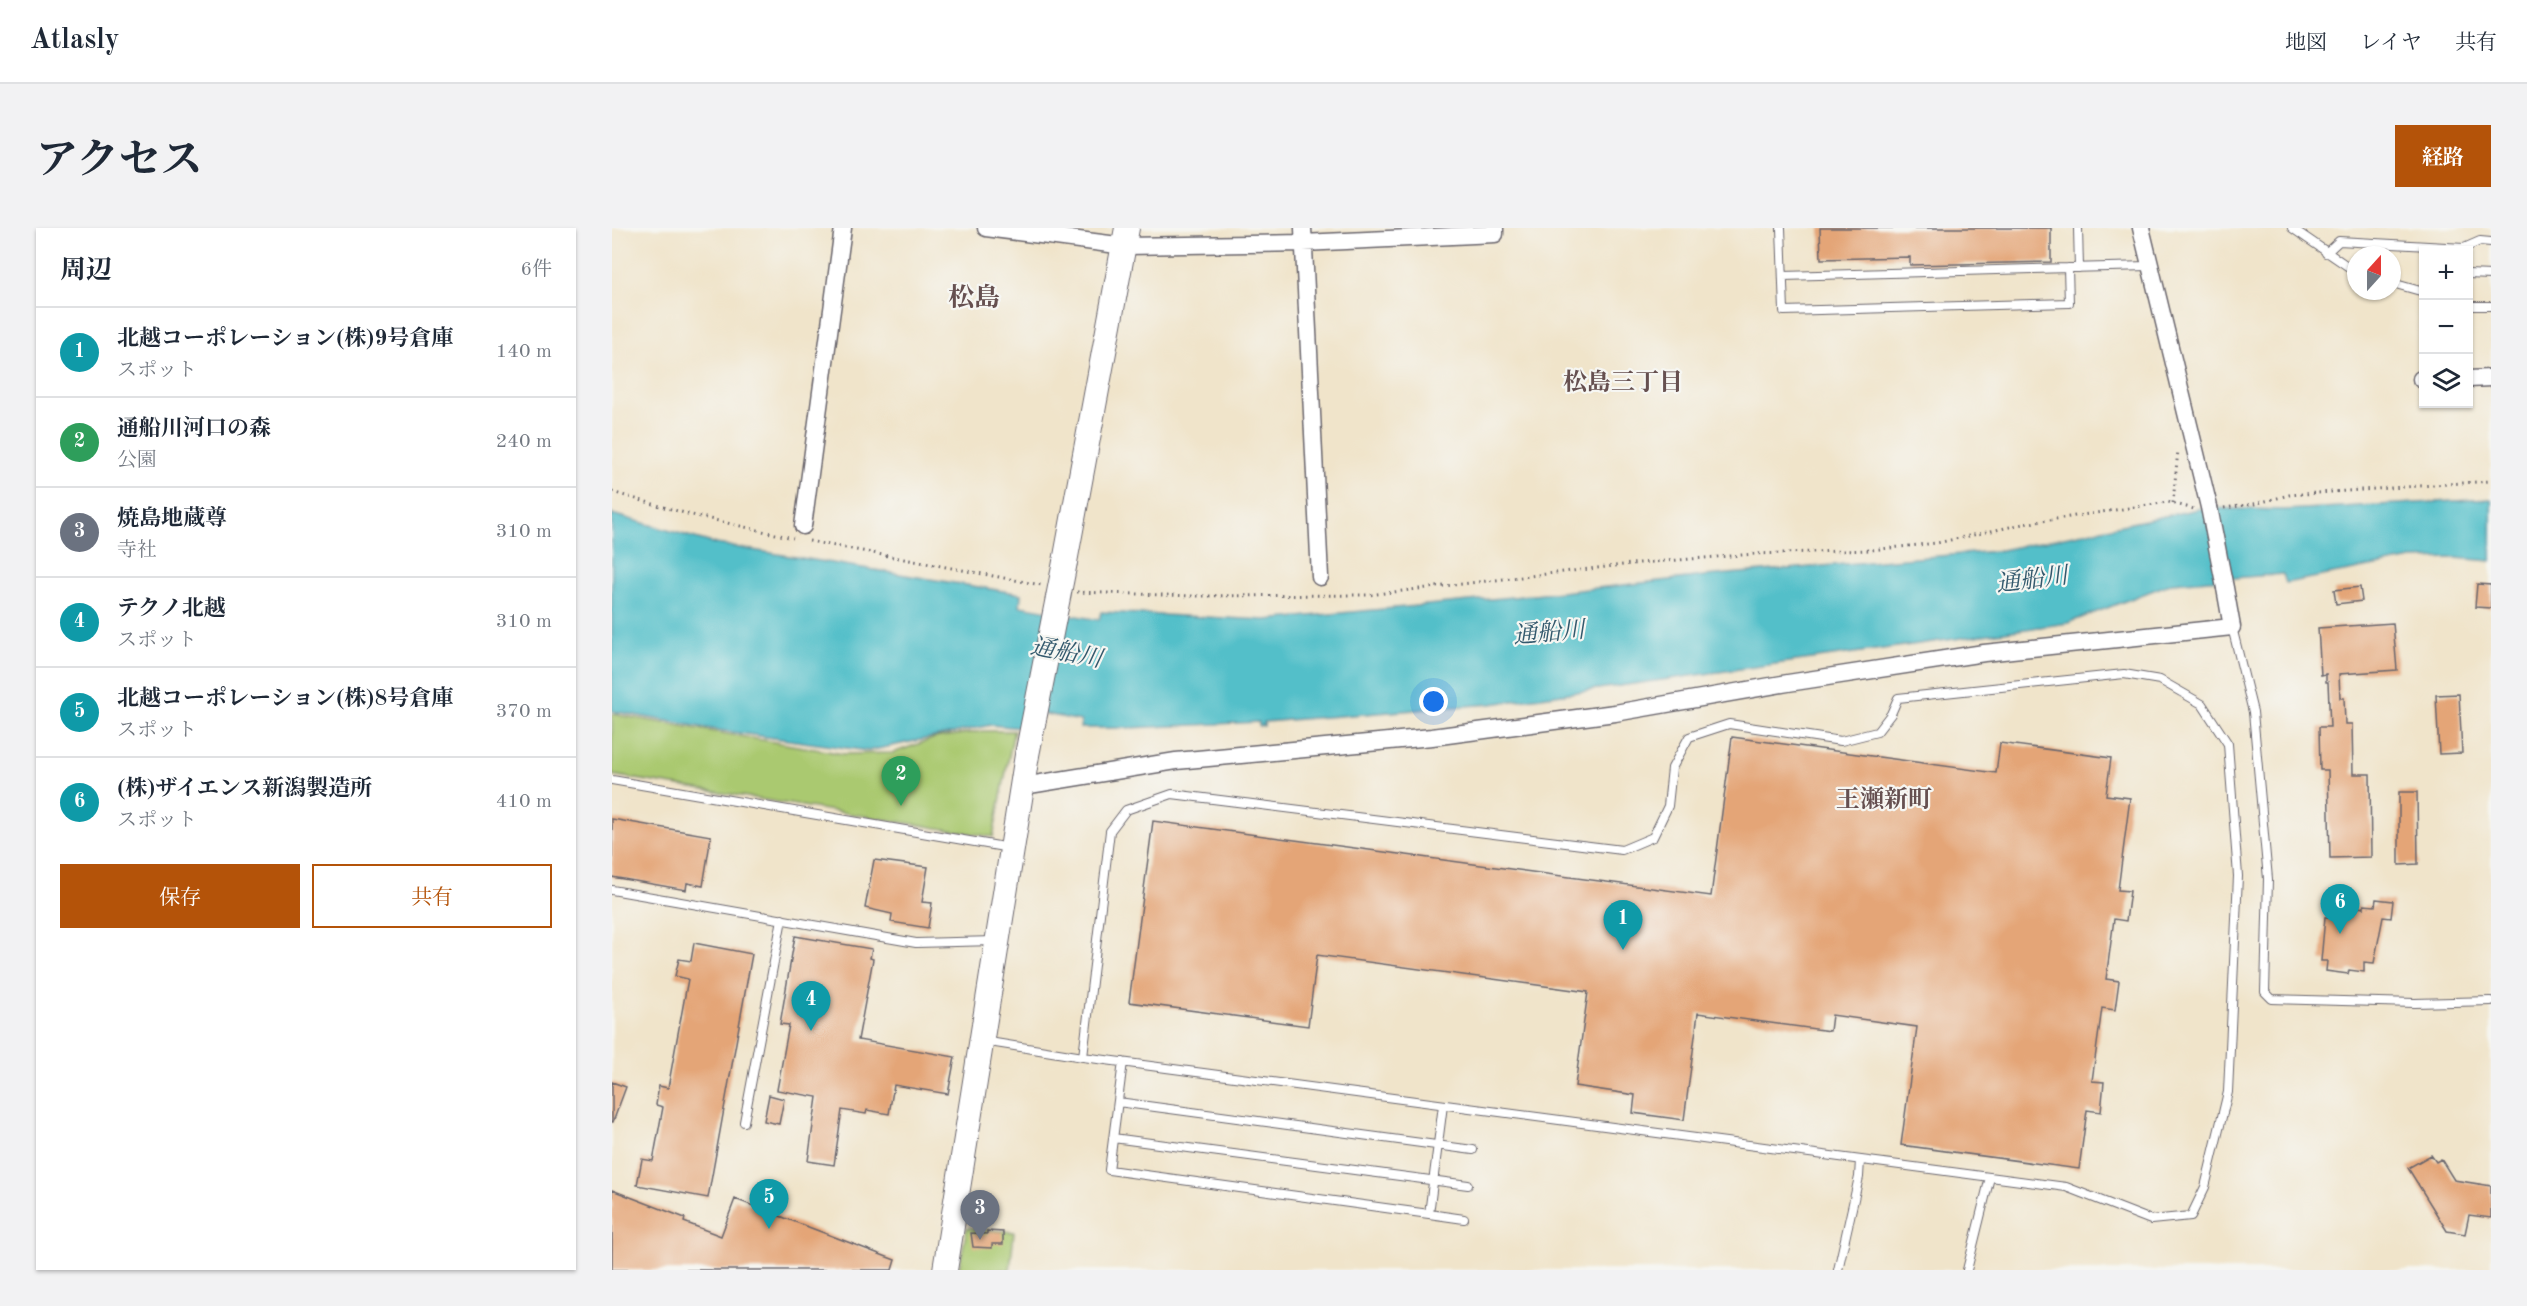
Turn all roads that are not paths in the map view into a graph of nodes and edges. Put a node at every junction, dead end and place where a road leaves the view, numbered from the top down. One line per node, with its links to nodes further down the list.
1 (843, 228): 27 (street)
2 (986, 228): 9 (street)
3 (1495, 228): 8 (street)
4 (1781, 228): 20 (lane)
5 (2078, 228): 17 (lane)
6 (2141, 228): 14 (street)
7 (2292, 228): 13 (lane)
8 (1303, 235): 9 (street); 28 (street)
9 (1126, 237): 31 (street, bridge)
10 (2491, 242): 12 (lane)
11 (2419, 246): 13 (lane)
12 (2470, 246)
13 (2326, 253): 15 (lane)
14 (2150, 266): 17 (lane); 29 (street, bridge)
15 (2347, 266)
16 (2068, 268): 17 (lane); 20 (lane); 20 (lane)
17 (2079, 268)
18 (2473, 274): 19 (lane)
19 (2491, 275)
20 (1783, 276)
21 (2401, 286): 22 (lane)
22 (2419, 291)
23 (2473, 306): 24 (lane)
24 (2491, 306)
25 (2491, 378): 26 (street)
26 (2473, 379)
27 (803, 526)
28 (1320, 577)
29 (2232, 627): 31 (street); 36 (lane)
30 (612, 780): 32 (lane)
31 (1023, 786): 32 (street)
32 (1013, 848): 35 (street)
33 (612, 890): 34 (lane)
34 (782, 920): 35 (lane); 42 (lane)
35 (998, 941): 37 (street)
36 (2491, 1001)
37 (982, 1041): 38 (lane); 52 (street)
38 (1083, 1057): 39 (lane); 47 (lane)
39 (1123, 1062): 40 (lane); 41 (lane)
40 (1118, 1102): 43 (lane); 44 (lane)
41 (1443, 1105): 44 (lane); 46 (lane)
42 (744, 1122)
43 (1113, 1138): 48 (lane); 50 (lane)
44 (1438, 1146): 45 (lane); 48 (lane)
45 (1473, 1150)
46 (1860, 1160): 47 (lane); 53 (lane)
47 (1989, 1177): 54 (lane)
48 (1433, 1180): 49 (lane); 50 (lane)
49 (1468, 1185)
50 (1429, 1214): 51 (lane)
51 (1464, 1219)
52 (945, 1270)
53 (1838, 1270)
54 (1967, 1270)

